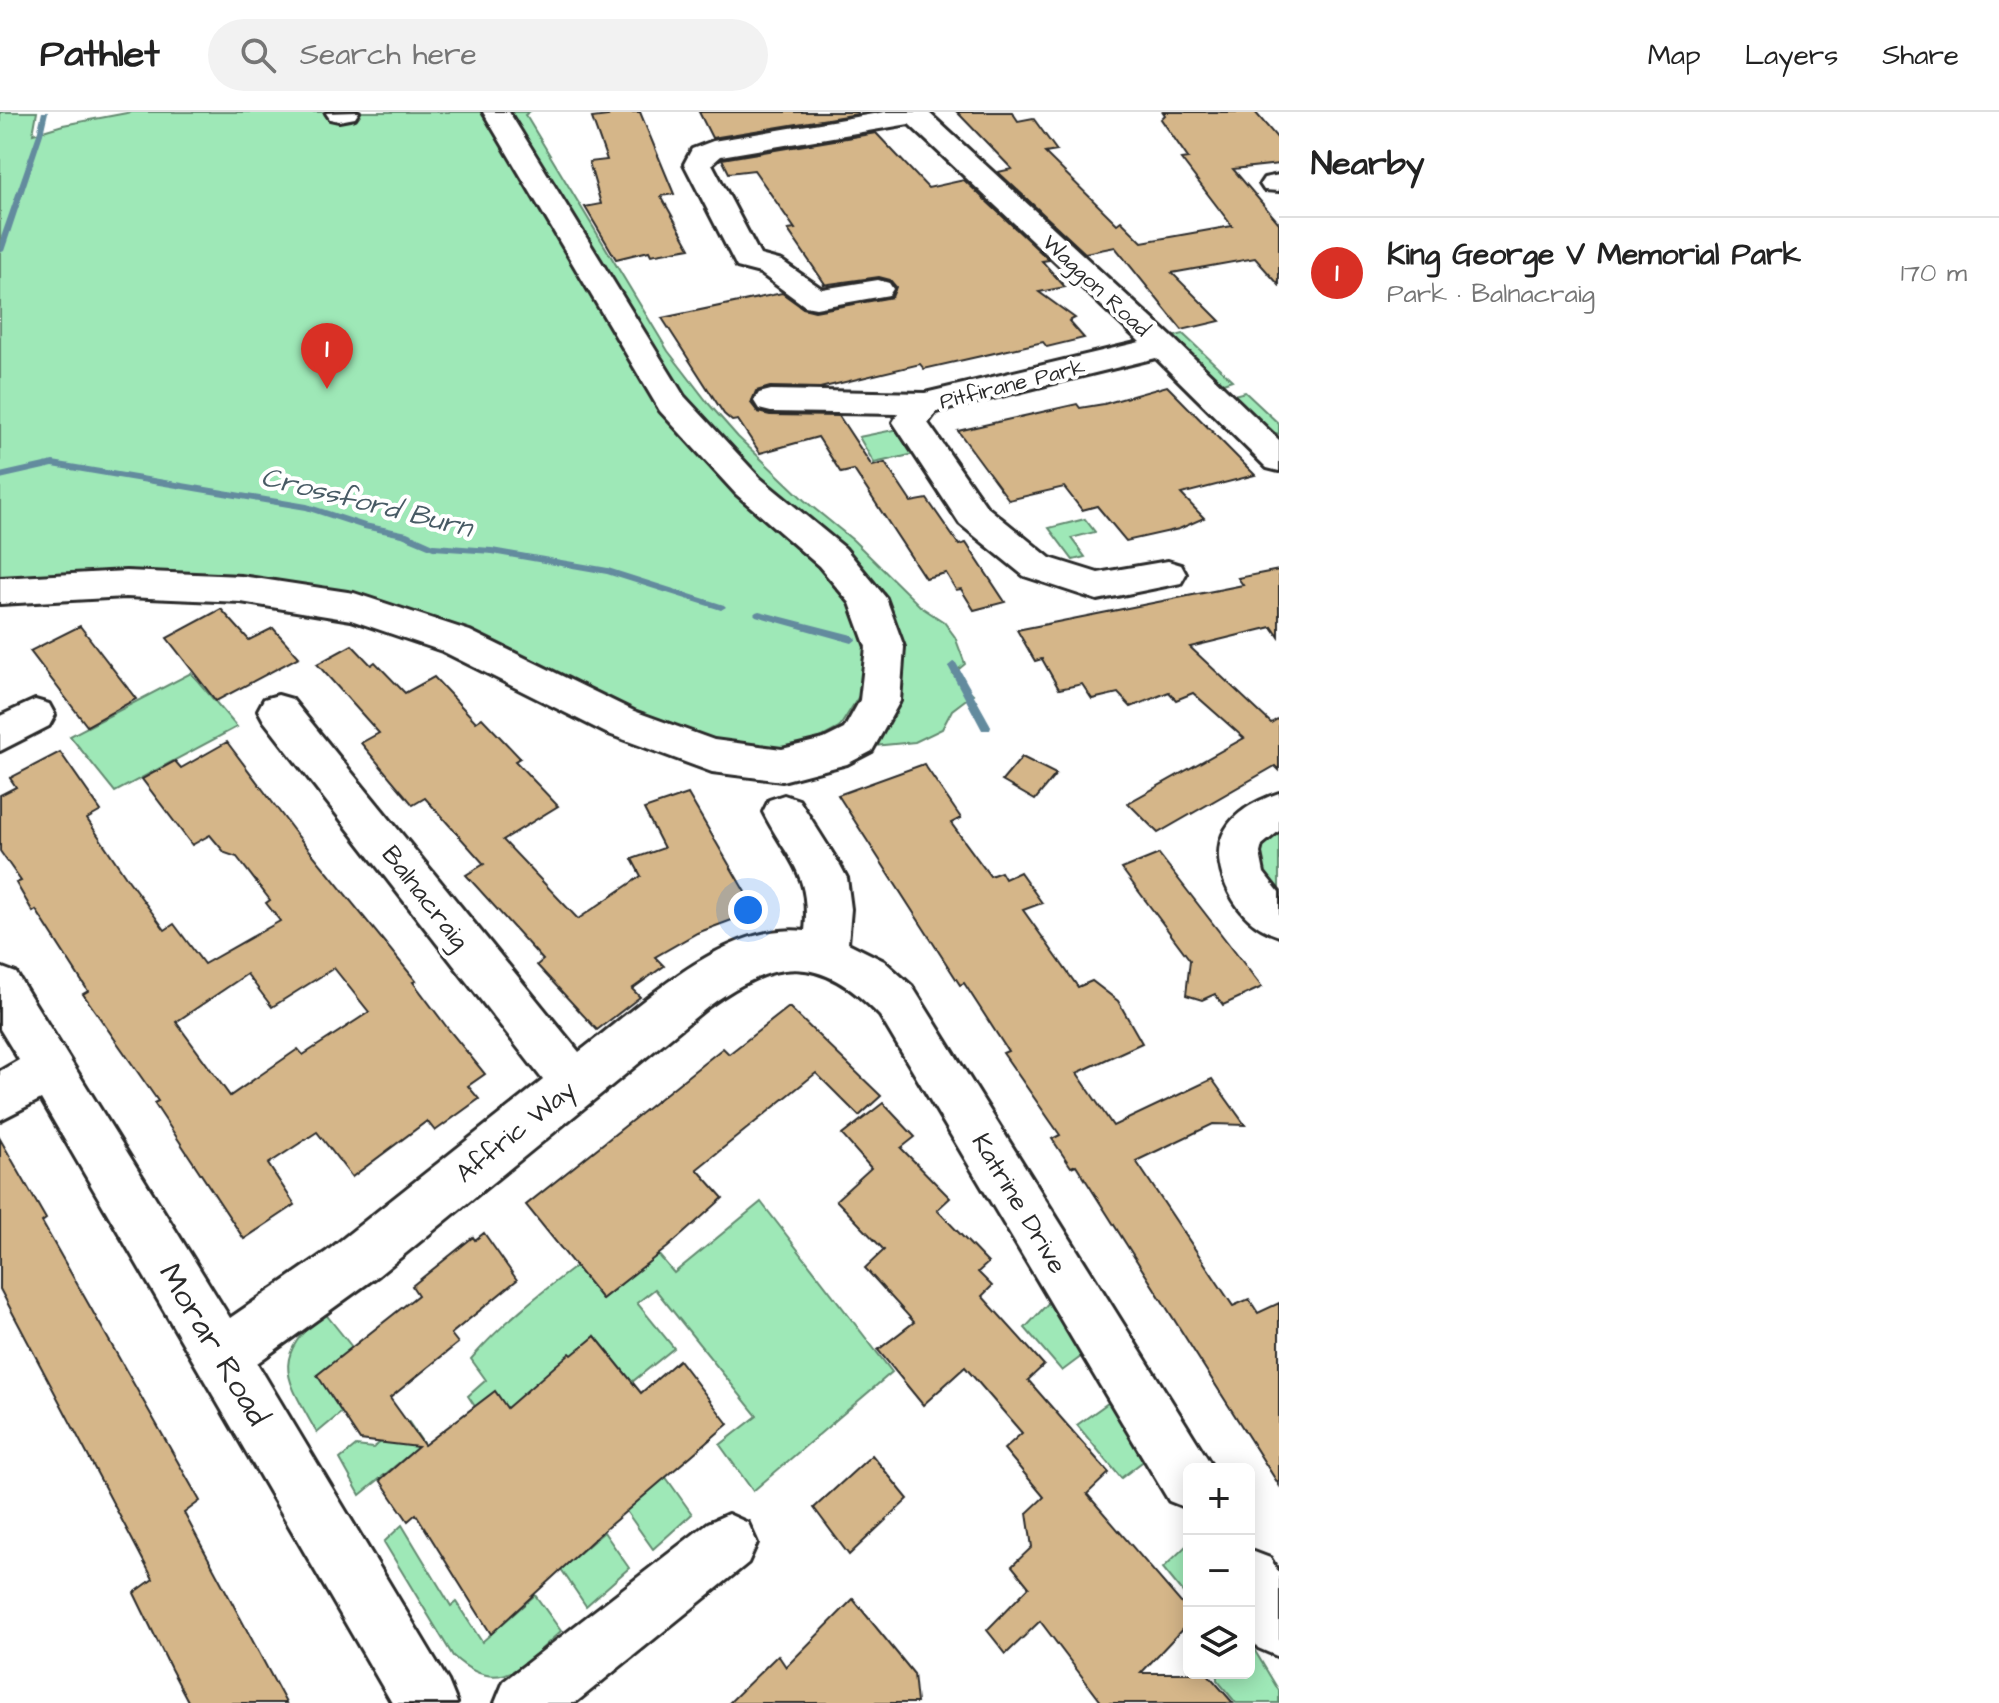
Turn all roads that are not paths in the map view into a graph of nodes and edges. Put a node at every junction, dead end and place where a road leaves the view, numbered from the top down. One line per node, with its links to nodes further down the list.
1 (496, 112): 9 (street)
2 (913, 113): 3 (street); 4 (street, Waggon Road)
3 (878, 289)
4 (1163, 346): 6 (street, Pitfirane Park); 7 (street, Waggon Road)
5 (771, 401): 6 (street)
6 (925, 404): 8 (street, Pitfirane Park)
7 (1276, 453)
8 (1168, 574)
9 (0, 591)
10 (278, 710): 17 (street, Balnacraig)
11 (1279, 810): 13 (street)
12 (784, 812): 14 (street)
13 (1279, 917)
14 (825, 955): 17 (street, Affric Way); 20 (street, Katrine Drive)
15 (0, 987): 16 (street, Morar Road)
16 (49, 1068): 18 (street); 19 (street, Morar Road)
17 (574, 1083): 19 (street, Affric Way)
18 (0, 1097)
19 (222, 1355): 24 (street, Morar Road)
20 (1183, 1471)
21 (728, 1543): 25 (street)
22 (1255, 1589): 23 (street)
23 (1279, 1627)
24 (426, 1703)
25 (526, 1703)

